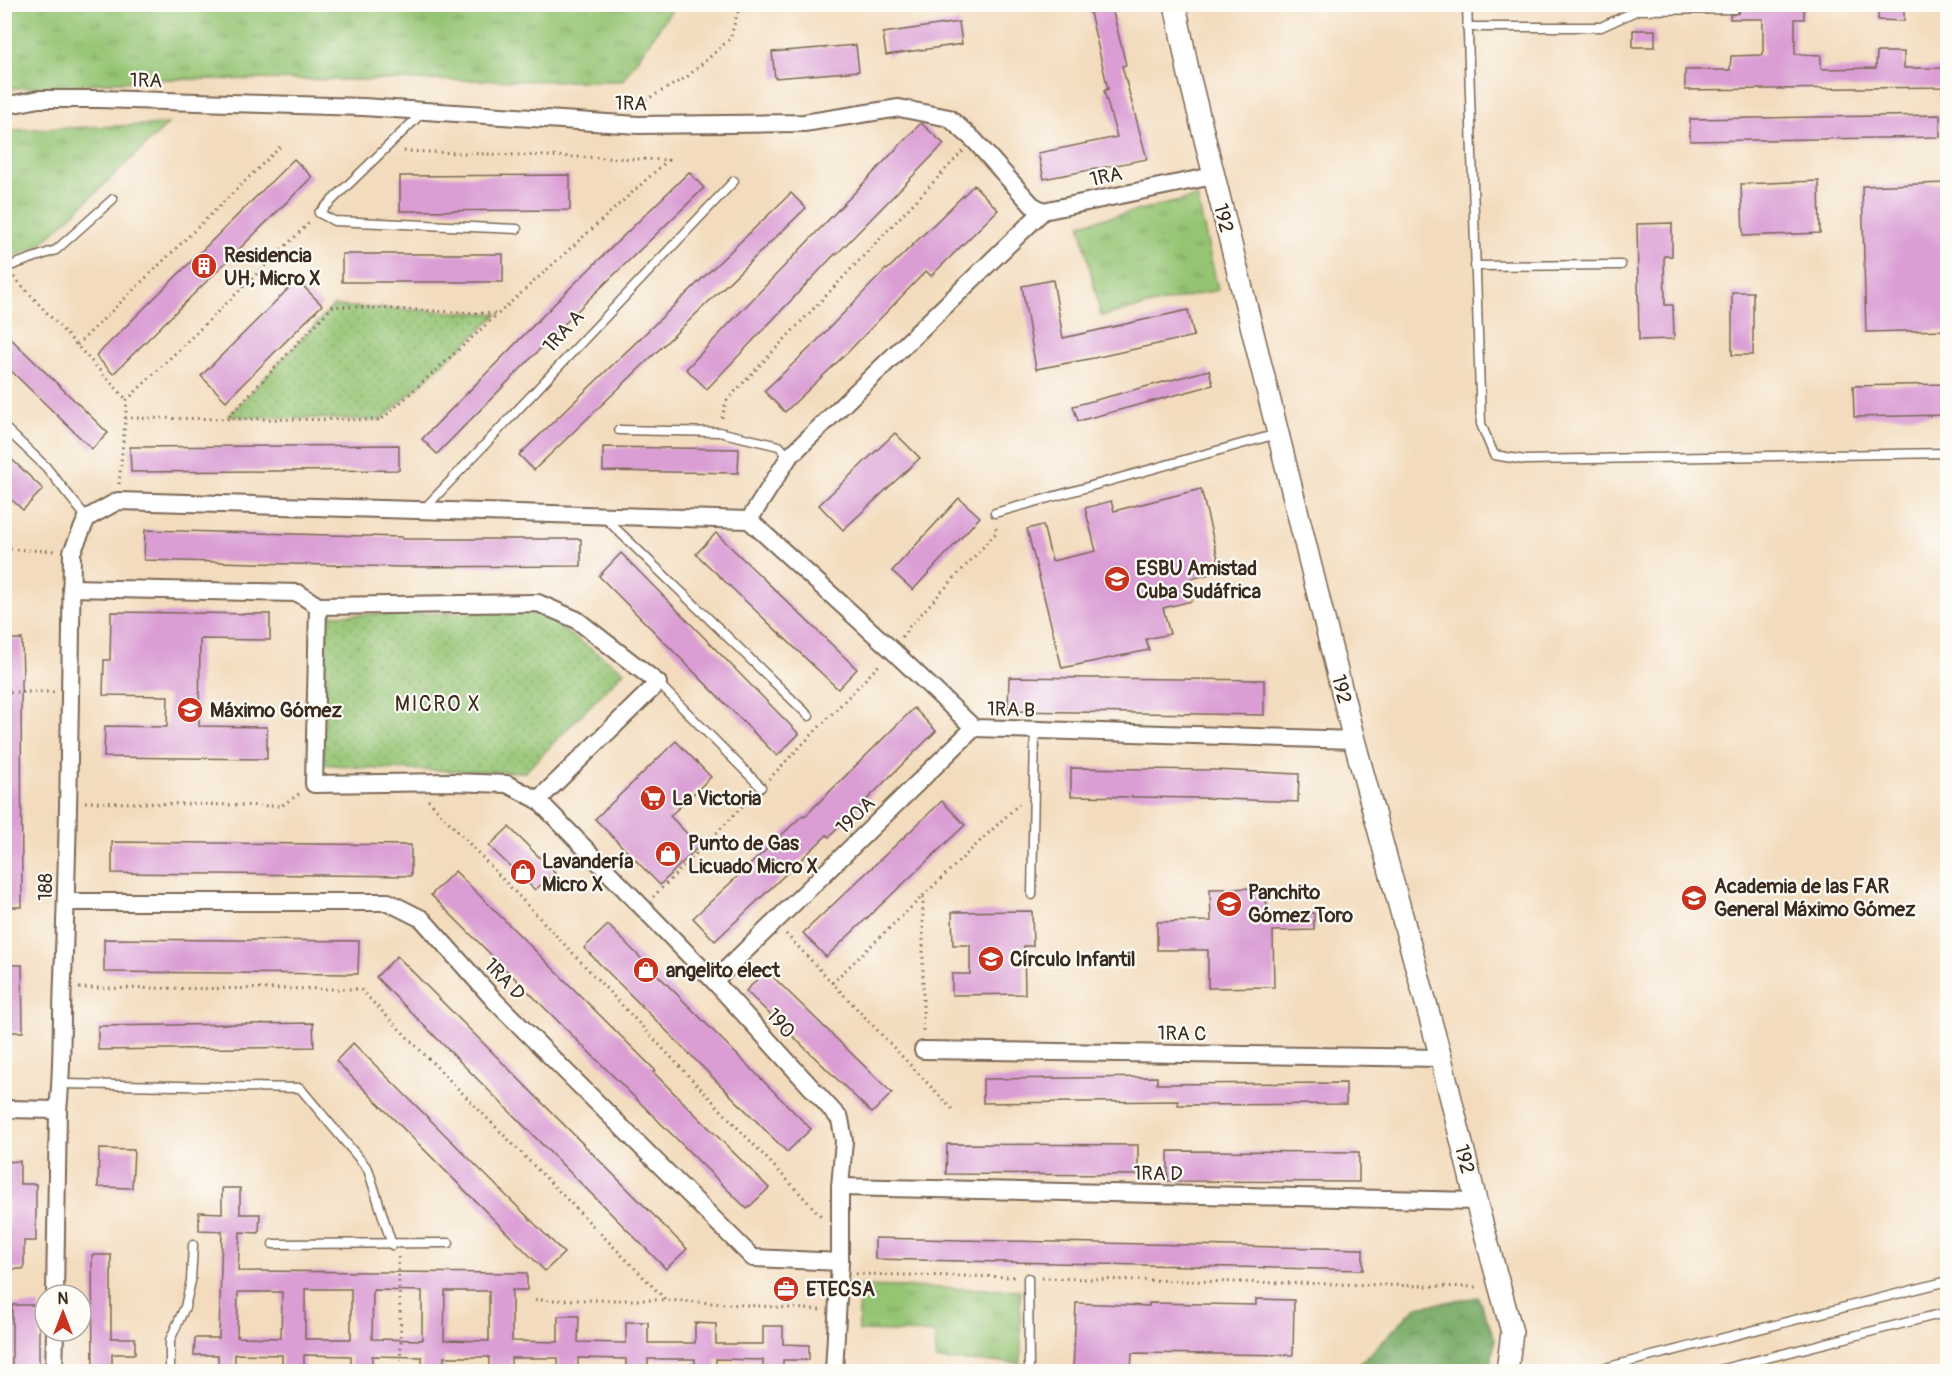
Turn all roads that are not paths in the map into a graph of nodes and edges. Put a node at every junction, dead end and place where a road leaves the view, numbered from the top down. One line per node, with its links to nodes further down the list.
1 (1175, 4): 7 (street, 192)
2 (1467, 4): 4 (lane)
3 (1734, 9): 4 (lane)
4 (1467, 27): 13 (lane)
5 (4, 106): 6 (street, 1RA)
6 (424, 111): 10 (street, 1RA); 11 (lane)
7 (1213, 176): 10 (street, 1RA); 17 (street, 192)
8 (734, 182): 20 (lane, 1RA A)
9 (112, 199): 14 (lane)
10 (1042, 211): 19 (street)
11 (518, 229)
12 (1621, 265): 13 (lane)
13 (1475, 266): 18 (lane)
14 (5, 267)
15 (4, 428): 23 (lane)
16 (619, 430): 19 (lane)
17 (1278, 434): 21 (lane); 31 (street, 192)
18 (1947, 453)
19 (789, 457): 24 (street)
20 (423, 510): 22 (street); 23 (street)
21 (995, 513)
22 (603, 515): 24 (street); 28 (lane)
23 (87, 518): 25 (street, 188)
24 (749, 520): 29 (street, 1RA B)
25 (71, 588): 26 (street); 35 (street, 188)
26 (318, 606): 27 (street); 33 (street, 190)
27 (658, 683): 32 (lane); 33 (street)
28 (809, 716)
29 (974, 728): 30 (street, 1RA B); 36 (street, 190A)
30 (1035, 730): 31 (street, 1RA B); 34 (lane)
31 (1354, 740): 38 (street, 192)
32 (761, 787)
33 (538, 800): 36 (street, 190)
34 (1032, 895)
35 (66, 902): 39 (street, 188); 48 (street, 1RA D)
36 (714, 981): 42 (street, 190)
37 (923, 1050): 38 (street, 1RA C)
38 (1441, 1058): 43 (street, 192)
39 (61, 1084): 41 (street, 188); 47 (lane)
40 (4, 1109): 41 (street)
41 (58, 1110): 51 (street, 188)
42 (840, 1187): 43 (street, 1RA D); 48 (street, 190)
43 (1476, 1201): 58 (street, 192)
44 (449, 1243): 47 (lane)
45 (273, 1244): 47 (lane)
46 (193, 1245): 55 (lane)
47 (392, 1245)
48 (840, 1268): 56 (street, 190)
49 (1028, 1278): 57 (lane)
50 (1947, 1281): 59 (lane)
51 (56, 1283)
52 (1947, 1312): 60 (lane)
53 (55, 1343): 54 (street)
54 (54, 1371)
55 (170, 1371)
56 (834, 1371)
57 (1029, 1371)
58 (1507, 1371)
59 (1589, 1371)
60 (1711, 1371)

